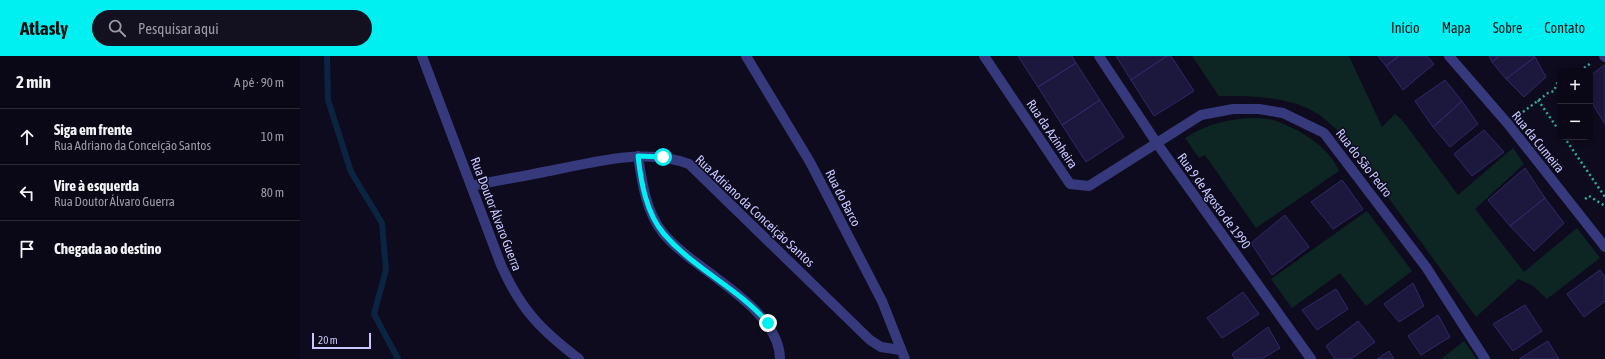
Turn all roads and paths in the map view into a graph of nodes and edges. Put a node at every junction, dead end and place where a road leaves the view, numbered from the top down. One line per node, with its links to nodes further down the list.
1 (422, 56): 13 (street, Rua Doutor Álvaro Guerra)
2 (746, 56): 18 (street, Rua do Barco)
3 (984, 56): 11 (street, Rua da Azinheira)
4 (1099, 56): 11 (street, Rua 9 de Agosto de 1990)
5 (1449, 56): 8 (street, Rua da Cumeira)
6 (1557, 86): 7 (path)
7 (1538, 100): 8 (path); 9 (path)
8 (1508, 124): 17 (street, Rua da Cumeira)
9 (1557, 128)
10 (1566, 140): 15 (path)
11 (1156, 142): 21 (street, Rua 9 de Agosto de 1990); 22 (street, Rua do São Pedro)
12 (638, 156): 13 (street, Rua Adriano da Conceição Santos); 18 (street, Rua Adriano da Conceição Santos); 20 (street)
13 (471, 186): 19 (street, Rua Doutor Álvaro Guerra)
14 (1589, 196): 16 (path)
15 (1605, 198)
16 (1605, 206)
17 (1605, 247)
18 (902, 355)
19 (579, 359)
20 (780, 359)
21 (1311, 359)
22 (1485, 359)

